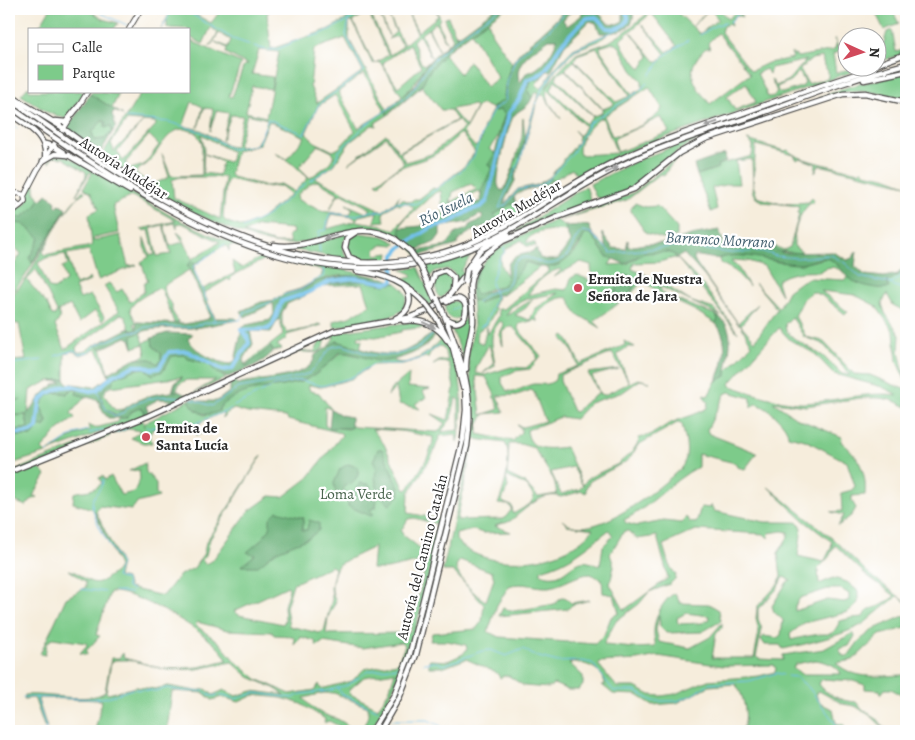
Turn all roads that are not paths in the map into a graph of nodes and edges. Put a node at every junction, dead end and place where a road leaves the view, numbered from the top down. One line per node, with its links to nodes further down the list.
1 (142, 9): 2 (main road)
2 (130, 28)
3 (906, 56): 4 (highway)
4 (888, 62)
5 (906, 64): 8 (highway, Autovía Mudéjar)
6 (906, 71): 8 (highway)
7 (844, 78): 23 (highway, Autovía Mudéjar, one-way to 23)
8 (839, 86): 35 (highway, Autovía Mudéjar, one-way to 8)
9 (87, 92): 14 (main road)
10 (9, 95): 16 (highway)
11 (9, 99): 18 (highway, Autovía Mudéjar)
12 (906, 102): 36 (highway)
13 (9, 106): 18 (highway, Autovía Mudéjar)
14 (78, 107): 16 (highway); 17 (main road)
15 (9, 113): 19 (highway)
16 (50, 120): 17 (highway)
17 (64, 130): 20 (main road); 28 (highway)
18 (54, 134): 28 (highway, Autovía Mudéjar, bridge); 31 (highway, Autovía Mudéjar, bridge)
19 (44, 142): 20 (highway); 22 (highway)
20 (53, 146): 21 (highway); 22 (main road)
21 (68, 156): 22 (highway); 31 (highway)
22 (44, 159): 24 (main road)
23 (575, 183): 27 (highway); 34 (highway, Autovía Mudéjar)
24 (28, 186): 25 (main road); 26 (main road)
25 (18, 193): 26 (main road); 29 (main road)
26 (24, 196): 30 (main road)
27 (542, 196)
28 (159, 199): 38 (highway, Autovía Mudéjar)
29 (14, 202): 30 (main road); 33 (main road)
30 (19, 205): 33 (main road)
31 (164, 208): 39 (highway, Autovía Mudéjar)
32 (523, 212): 34 (highway)
33 (10, 214)
34 (516, 219): 40 (highway, Autovía Mudéjar)
35 (523, 222): 40 (highway, Autovía Mudéjar); 51 (highway, bridge)
36 (528, 230): 45 (highway); 51 (highway)
37 (377, 232): 38 (highway, one-way to 38); 41 (highway); 42 (highway, bridge)
38 (246, 239): 41 (highway, Autovía Mudéjar)
39 (306, 261): 41 (highway, Autovía Mudéjar); 43 (highway)
40 (400, 265): 41 (highway, Autovía Mudéjar)
41 (383, 266)
42 (421, 267): 44 (highway); 46 (highway, bridge)
43 (400, 282): 50 (highway); 52 (highway, bridge)
44 (432, 286): 45 (highway); 46 (highway)
45 (453, 292): 47 (highway)
46 (436, 298): 48 (highway, bridge)
47 (434, 308): 48 (highway); 49 (highway)
48 (443, 314): 53 (highway)
49 (392, 320): 50 (highway); 52 (highway, one-way to 52)
50 (382, 322): 55 (highway)
51 (471, 328): 53 (highway)
52 (455, 352): 54 (highway)
53 (465, 379): 54 (highway, Autovía del Camino Catalán); 56 (highway, Autovía del Camino Catalán)
54 (459, 456): 56 (highway, Autovía del Camino Catalán)
55 (9, 472)
56 (420, 630): 57 (highway, Autovía del Camino Catalán)
57 (417, 641): 58 (highway, Autovía del Camino Catalán); 59 (highway, Autovía del Camino Catalán)
58 (372, 731)
59 (380, 731)

